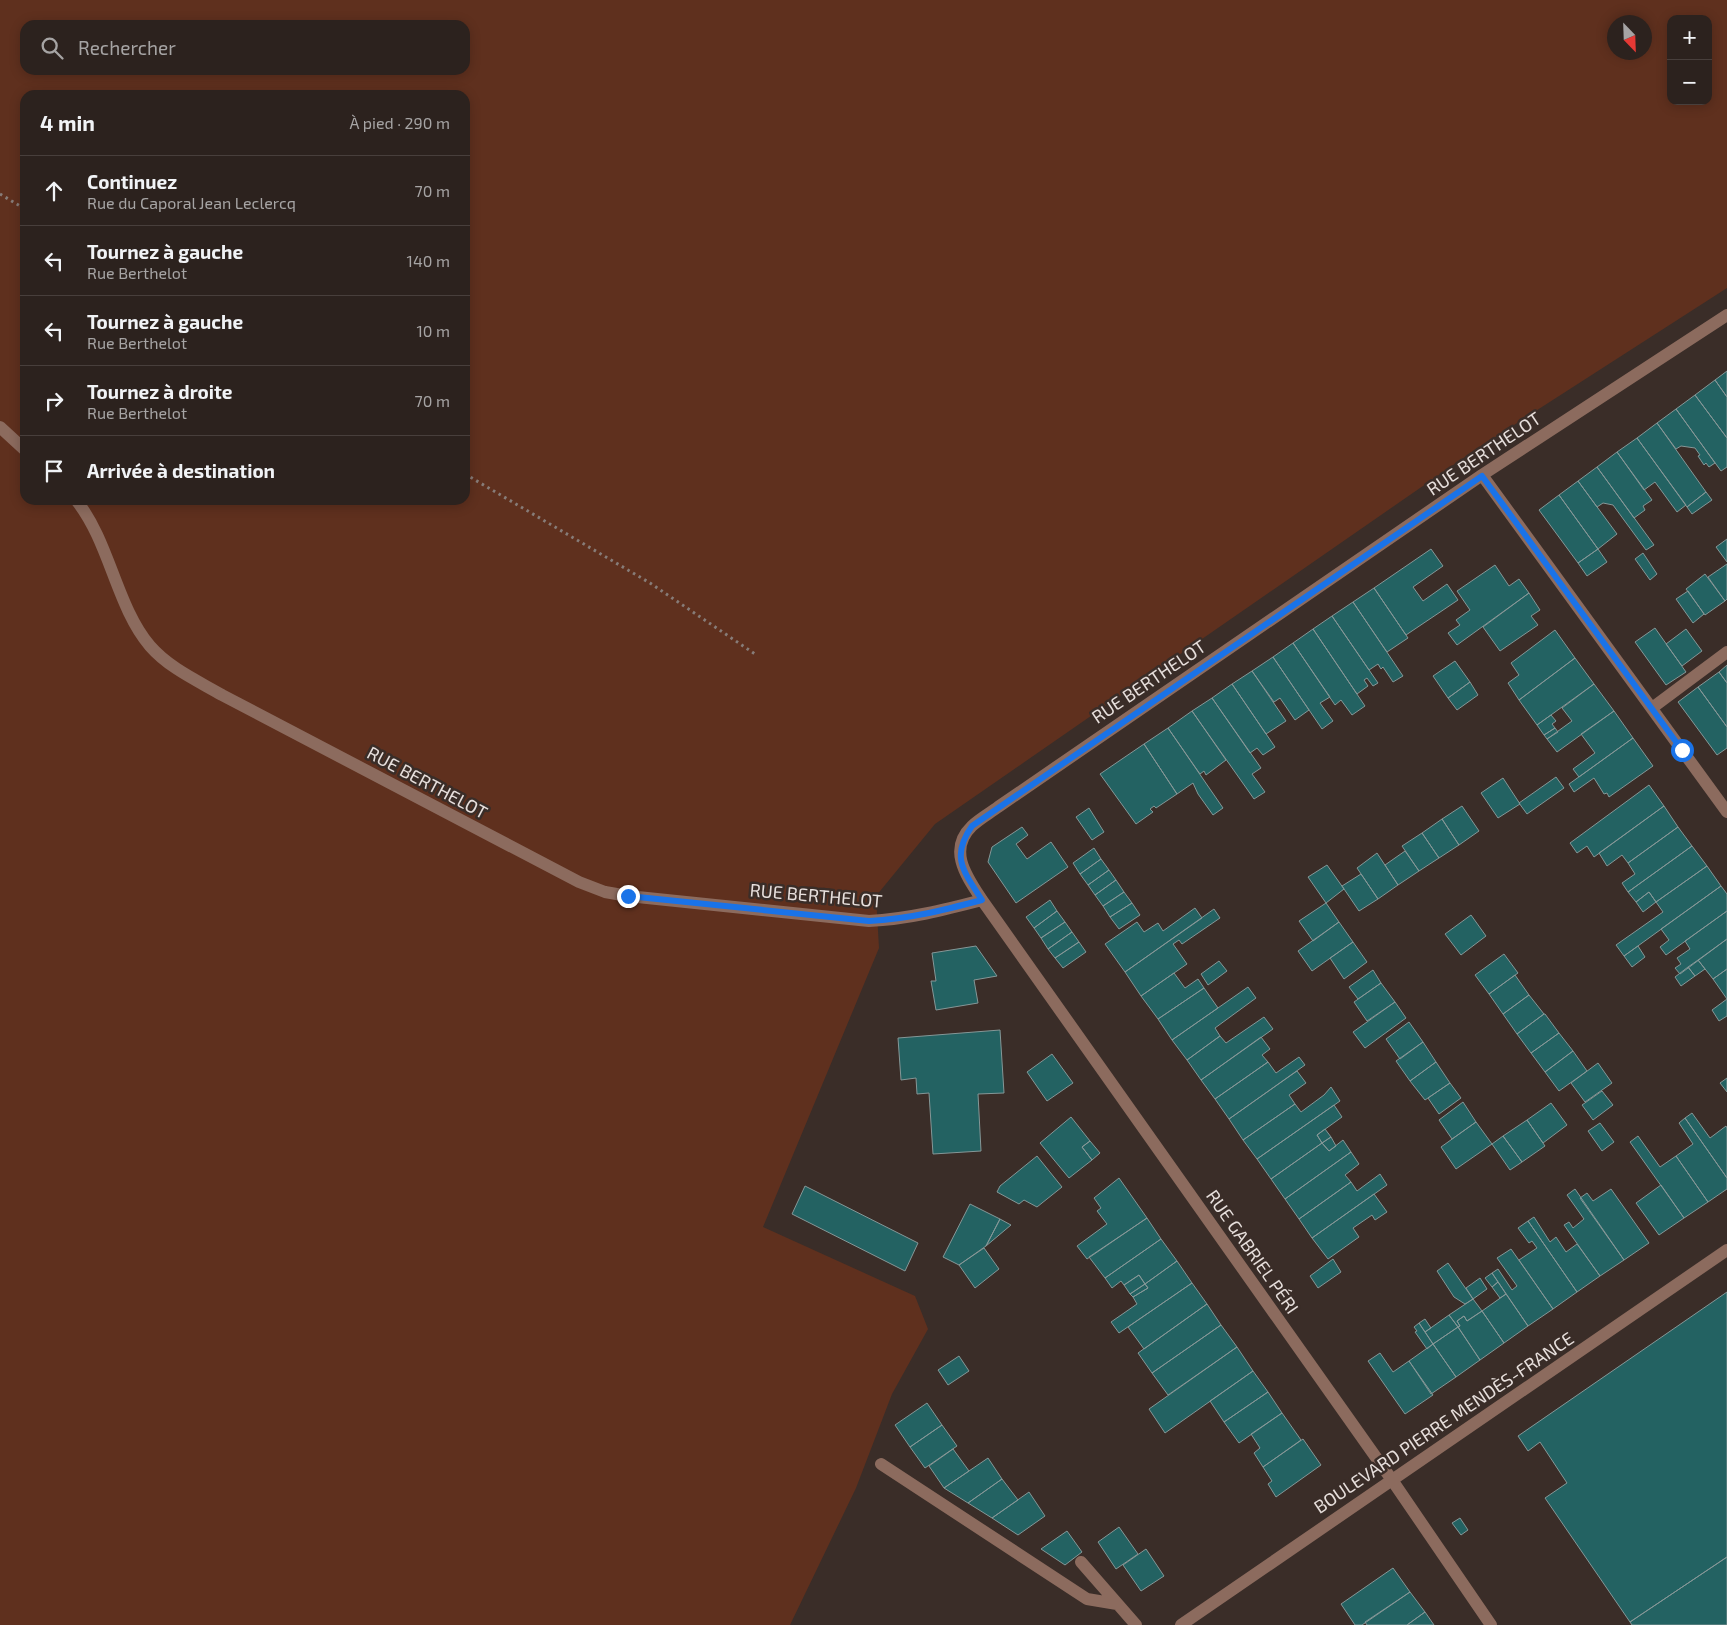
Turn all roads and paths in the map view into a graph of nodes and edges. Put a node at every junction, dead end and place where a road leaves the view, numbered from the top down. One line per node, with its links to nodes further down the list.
1 (0, 194): 2 (path)
2 (20, 206)
3 (1727, 315): 6 (street, RUE BERTHELOT)
4 (0, 427): 5 (street)
5 (20, 445)
6 (1482, 476): 11 (street); 13 (street, RUE BERTHELOT)
7 (470, 477): 10 (path)
8 (80, 505): 13 (street, RUE BERTHELOT)
9 (1727, 652): 11 (street)
10 (755, 654)
11 (1652, 708): 12 (street)
12 (1727, 812)
13 (982, 900): 16 (street, RUE GABRIEL PÉRI)
14 (1727, 1250): 16 (street, BOULEVARD PIERRE MENDÈS-FRANCE)
15 (881, 1464): 18 (street)
16 (1392, 1480): 20 (street, BOULEVARD PIERRE MENDÈS-FRANCE); 21 (street, RUE GABRIEL PÉRI)
17 (1081, 1562): 18 (street)
18 (1117, 1604): 19 (street)
19 (1136, 1625)
20 (1181, 1625)
21 (1491, 1625)

